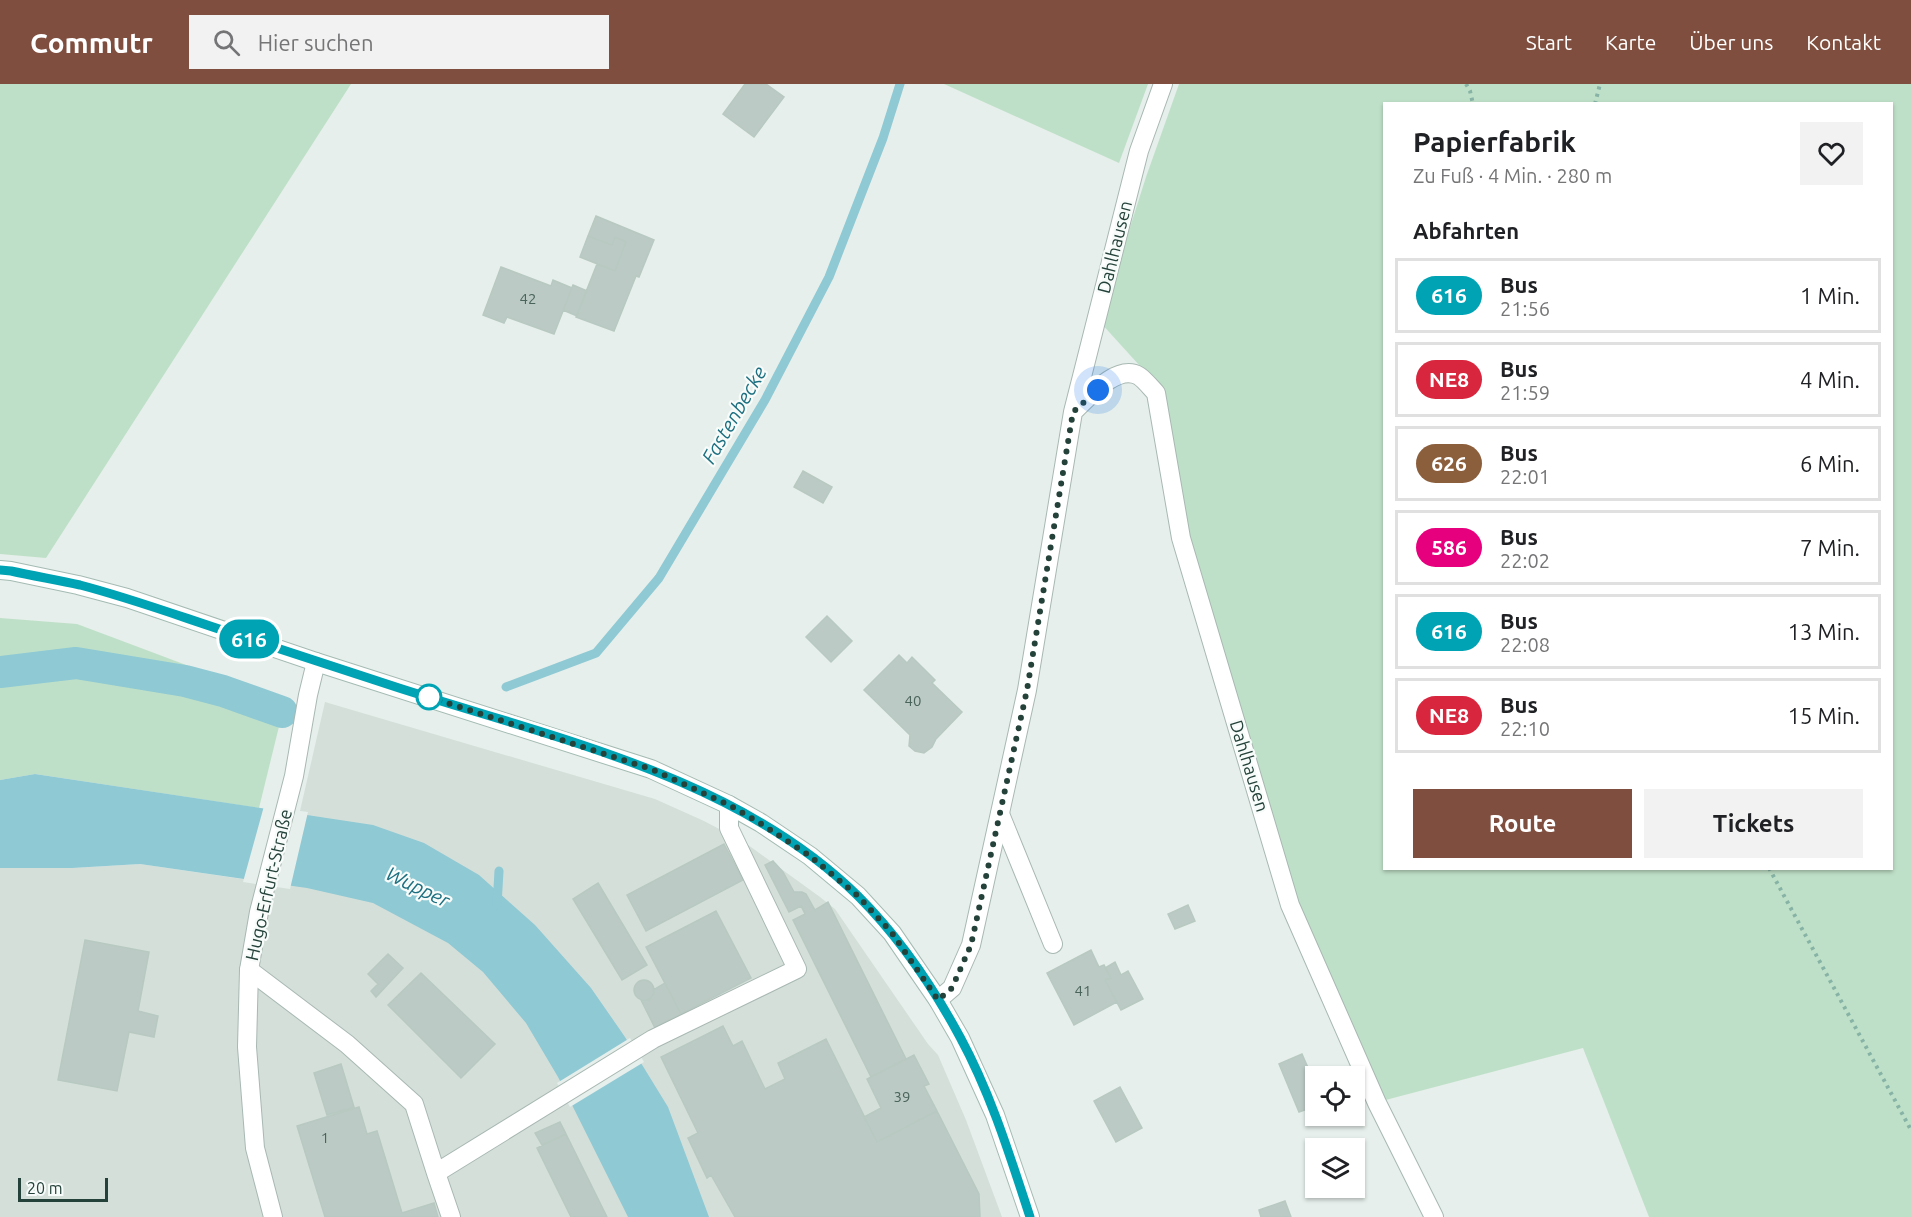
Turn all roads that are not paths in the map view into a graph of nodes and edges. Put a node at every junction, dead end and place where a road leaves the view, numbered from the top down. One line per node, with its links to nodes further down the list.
1 (1163, 84): 2 (street, Dahlhausen)
2 (1073, 412): 6 (street, Dahlhausen); 14 (street, Dahlhausen)
3 (0, 570): 4 (street)
4 (316, 662): 5 (street); 8 (street, Hugo-Erfurt-Straße)
5 (729, 805): 9 (street); 10 (street)
6 (1000, 814): 7 (street); 9 (street, Dahlhausen)
7 (1053, 944)
8 (249, 970): 10 (street); 11 (street, Hugo-Erfurt-Straße)
9 (938, 1000): 13 (street)
10 (436, 1173): 12 (street)
11 (273, 1217)
12 (451, 1217)
13 (1030, 1217)
14 (1434, 1217)

